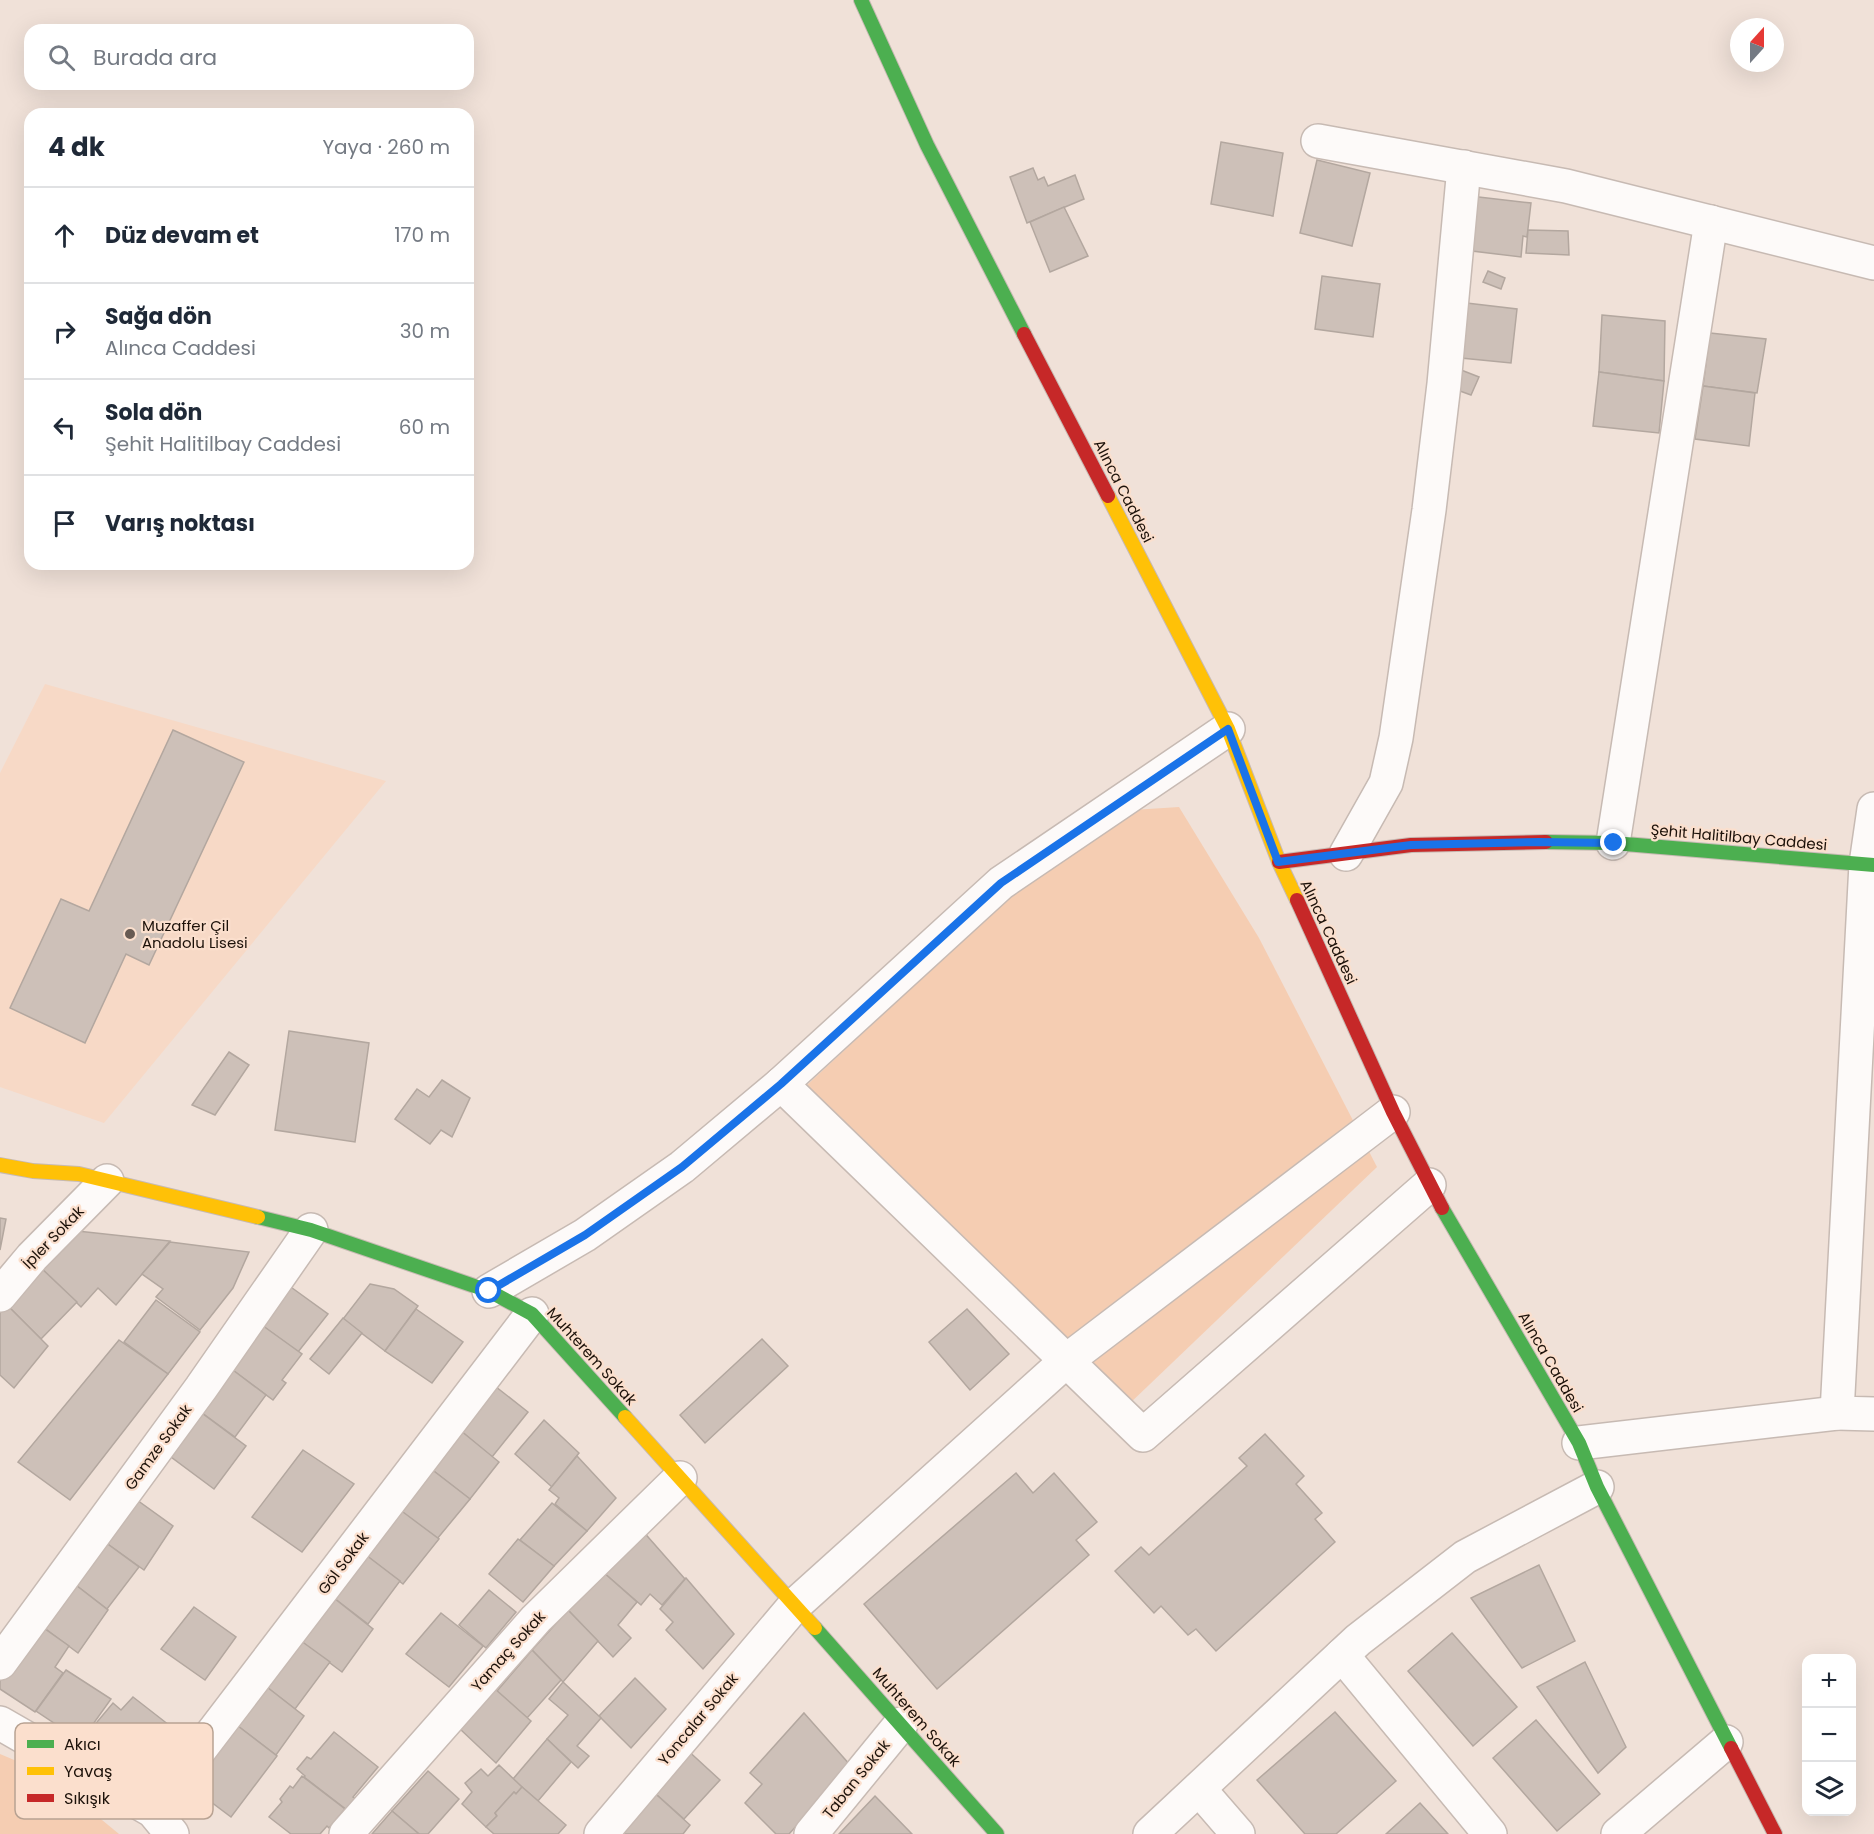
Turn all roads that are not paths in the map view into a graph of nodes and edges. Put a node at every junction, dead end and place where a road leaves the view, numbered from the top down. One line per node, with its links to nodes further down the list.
1 (861, 0): 6 (street, Alınca Caddesi)
2 (1318, 141): 3 (street)
3 (1464, 167): 4 (street); 9 (street)
4 (1712, 222): 5 (street); 8 (street)
5 (1874, 263)
6 (1228, 729): 10 (street, Alınca Caddesi); 12 (street)
7 (1874, 809): 11 (street)
8 (1614, 843): 9 (street, Şehit Halitilbay Caddesi); 11 (street, Şehit Halitilbay Caddesi)
9 (1346, 854): 10 (street, Şehit Halitilbay Caddesi)
10 (1278, 862): 13 (street, Alınca Caddesi)
11 (1870, 865): 22 (street)
12 (781, 1084): 18 (street); 21 (street)
13 (1393, 1112): 16 (street, Alınca Caddesi); 21 (street, Yoncalar Sokak)
14 (0, 1165): 15 (street, Muhterem Sokak)
15 (107, 1181): 17 (street, Muhterem Sokak); 19 (street, İpler Sokak)
16 (1429, 1185): 21 (street); 24 (street, Alınca Caddesi)
17 (311, 1230): 18 (street, Muhterem Sokak); 29 (street, Gamze Sokak)
18 (489, 1291): 20 (street, Muhterem Sokak)
19 (0, 1295)
20 (532, 1314): 25 (street, Muhterem Sokak); 34 (street, Göl Sokak)
21 (1066, 1361): 27 (street, Yoncalar Sokak)
22 (1837, 1413): 23 (street); 24 (street)
23 (1874, 1414)
24 (1579, 1443): 26 (street, Alınca Caddesi)
25 (680, 1478): 27 (street, Muhterem Sokak); 36 (street, Yamaç Sokak)
26 (1597, 1487): 28 (street); 33 (street, Alınca Caddesi)
27 (795, 1605): 31 (street, Muhterem Sokak); 37 (street, Yoncalar Sokak)
28 (1342, 1655): 35 (street); 42 (street)
29 (0, 1663)
30 (0, 1723): 32 (street)
31 (901, 1724): 38 (street, Taban Sokak); 39 (street, Muhterem Sokak)
32 (15, 1731)
33 (1726, 1742): 43 (street); 44 (street, Alınca Caddesi)
34 (213, 1753)
35 (1199, 1789): 40 (street); 41 (street)
36 (346, 1834)
37 (602, 1834)
38 (811, 1834)
39 (997, 1834)
40 (1150, 1834)
41 (1238, 1834)
42 (1490, 1834)
43 (1618, 1834)
44 (1775, 1834)

